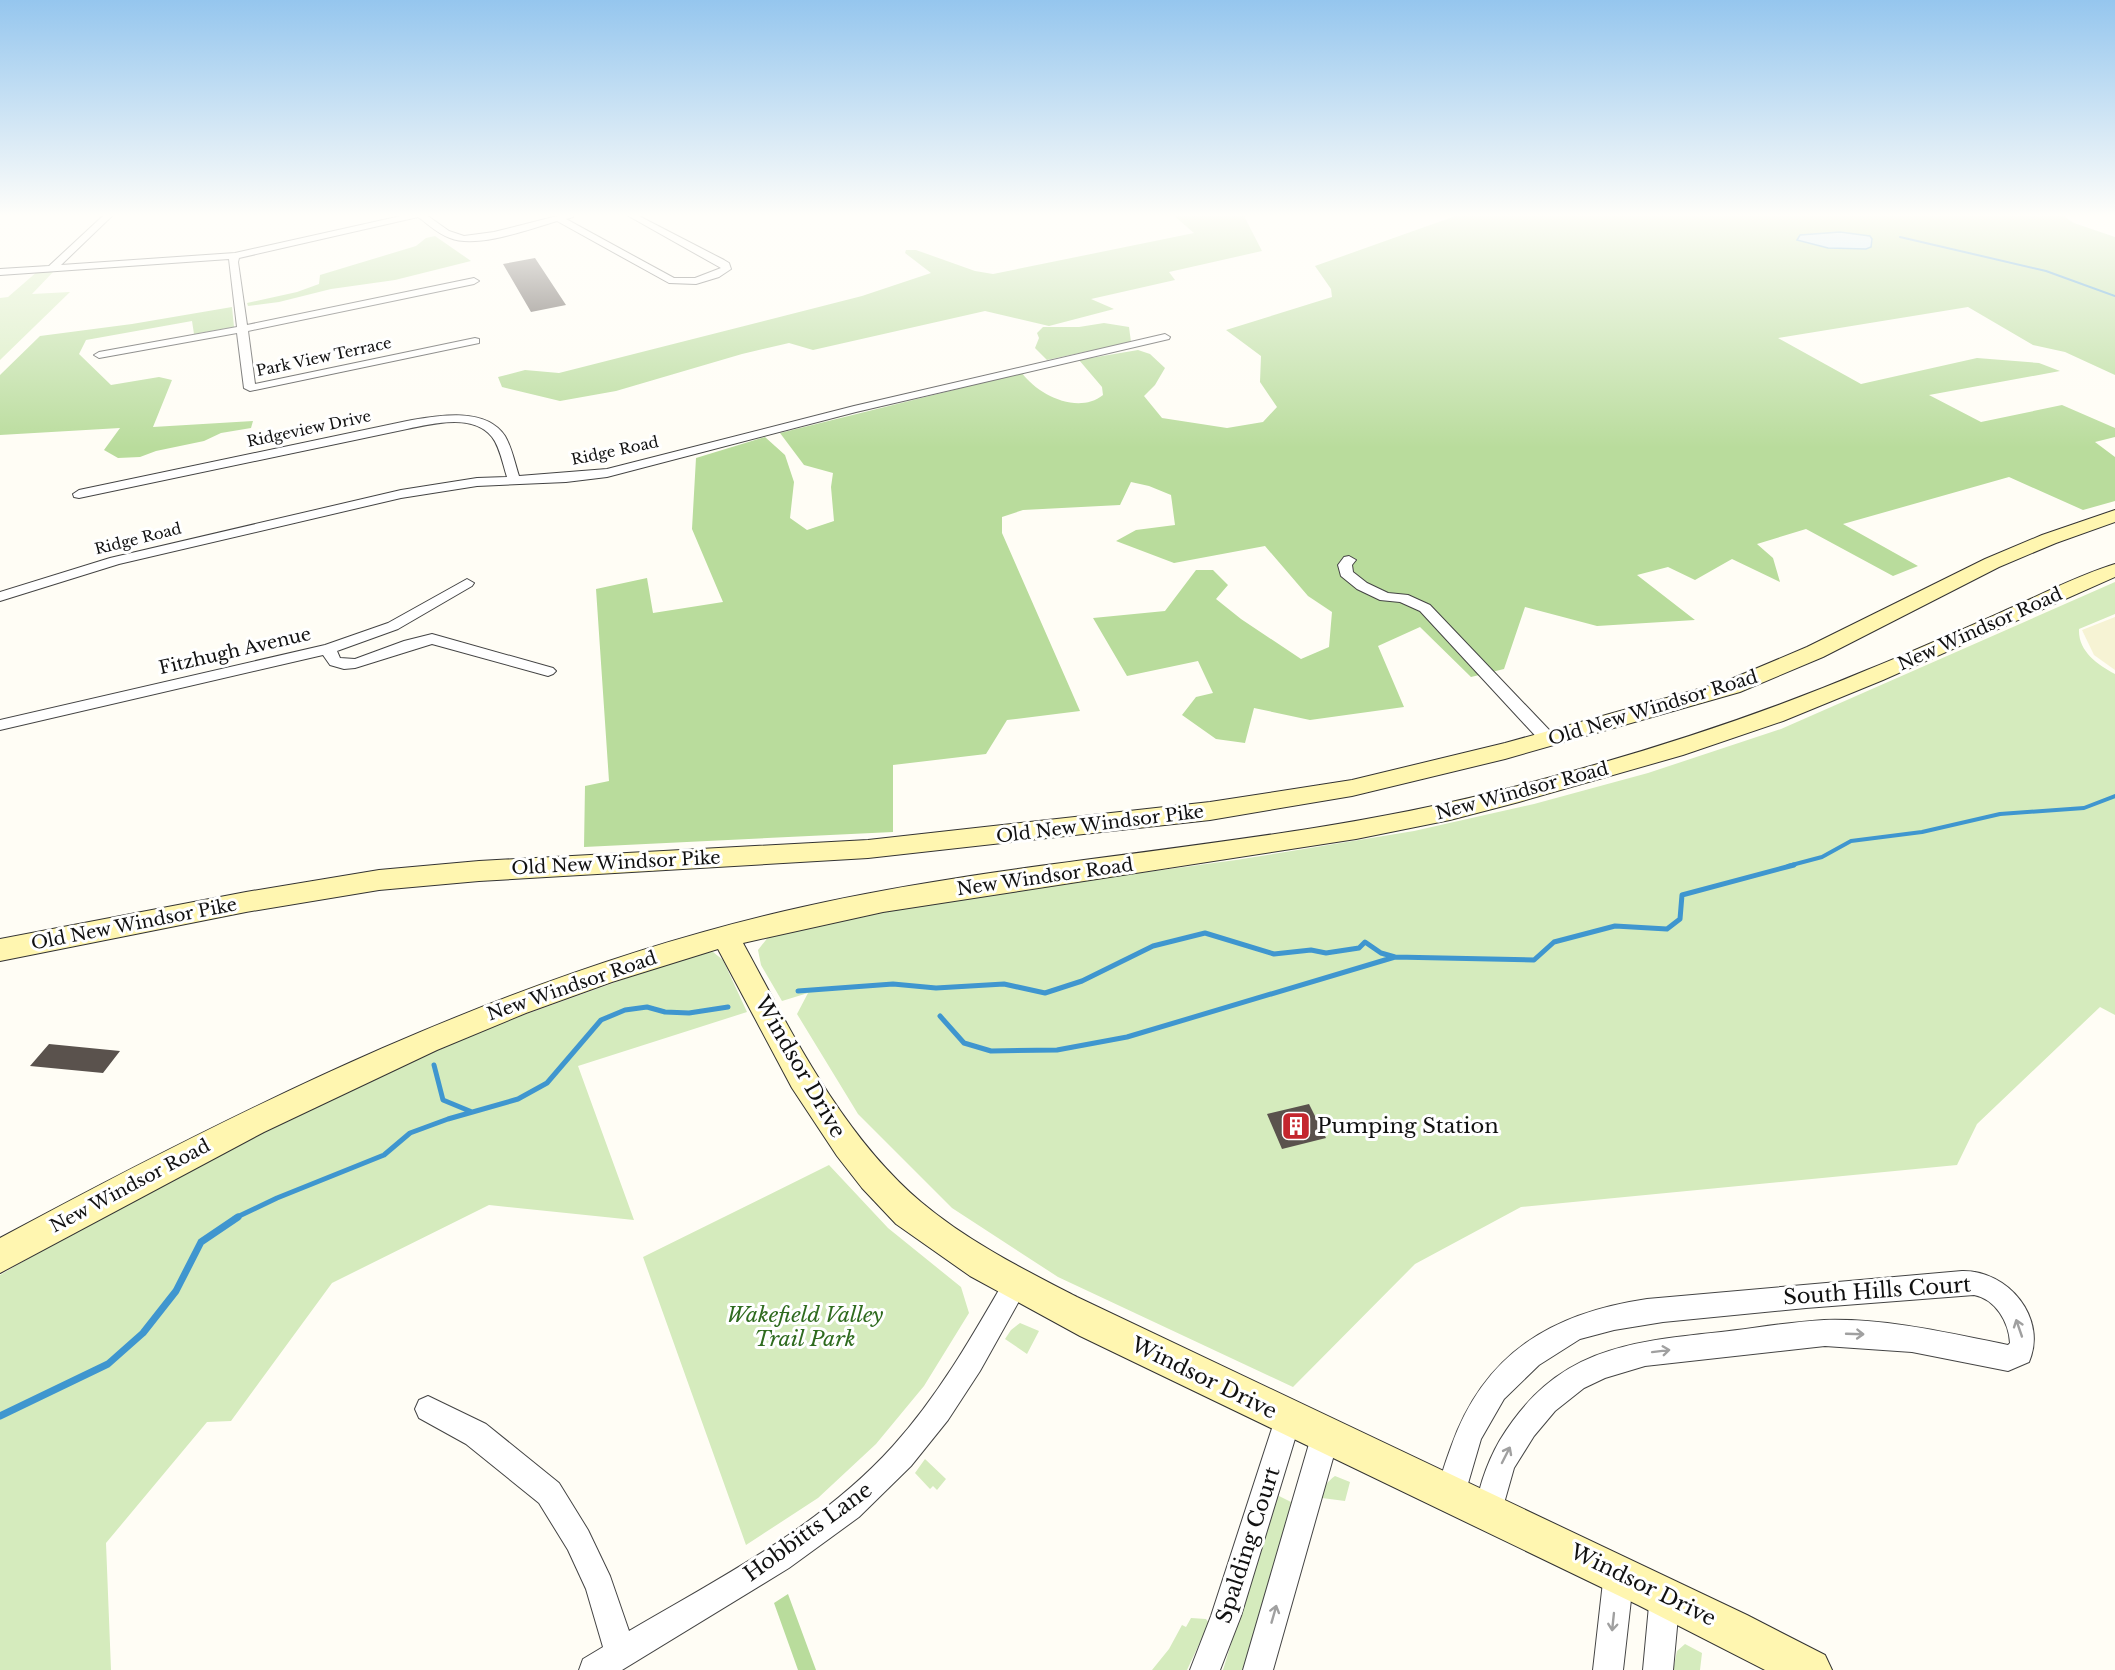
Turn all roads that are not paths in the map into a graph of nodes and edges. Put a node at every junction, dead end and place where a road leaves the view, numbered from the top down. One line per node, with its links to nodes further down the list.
1 (237, 292): 3 (street)
2 (421, 292): 3 (street)
3 (243, 329): 5 (street, Park View Terrace); 6 (street)
4 (1165, 337): 7 (street, Ridge Road)
5 (475, 341)
6 (99, 355)
7 (514, 479): 8 (street, Ridgeview Drive); 13 (street, Ridge Road)
8 (79, 494)
9 (2115, 516): 17 (street, Old New Windsor Road)
10 (1349, 560): 17 (street)
11 (2115, 570): 19 (street, New Windsor Road)
12 (467, 583): 14 (street, Fitzhugh Avenue)
13 (0, 597)
14 (329, 650): 15 (street); 16 (street, Fitzhugh Avenue)
15 (548, 671)
16 (0, 724)
17 (1548, 740): 18 (street, Old New Windsor Road)
18 (1236, 808): 20 (street, Old New Windsor Pike)
19 (725, 936): 21 (street, New Windsor Road); 22 (street, Windsor Drive)
20 (0, 950)
21 (0, 1256)
22 (1016, 1285): 24 (street, Windsor Drive); 30 (street, Hobbitts Lane)
23 (428, 1409): 30 (street)
24 (1288, 1419): 25 (street, Windsor Drive); 32 (street, Spalding Court)
25 (1325, 1437): 26 (street, Windsor Drive); 33 (street, one-way to 25)
26 (1452, 1494): 27 (street, Windsor Drive); 27 (street, South Hills Court, one-way to 26)
27 (1489, 1511): 28 (street, Windsor Drive)
28 (1619, 1573): 29 (street, Windsor Drive); 34 (street, one-way to 34)
29 (1665, 1595): 35 (street); 36 (street, Windsor Drive)
30 (620, 1653): 31 (street, Hobbitts Lane)
31 (594, 1670)
32 (1205, 1670)
33 (1258, 1670)
34 (1608, 1670)
35 (1658, 1670)
36 (1810, 1670)

